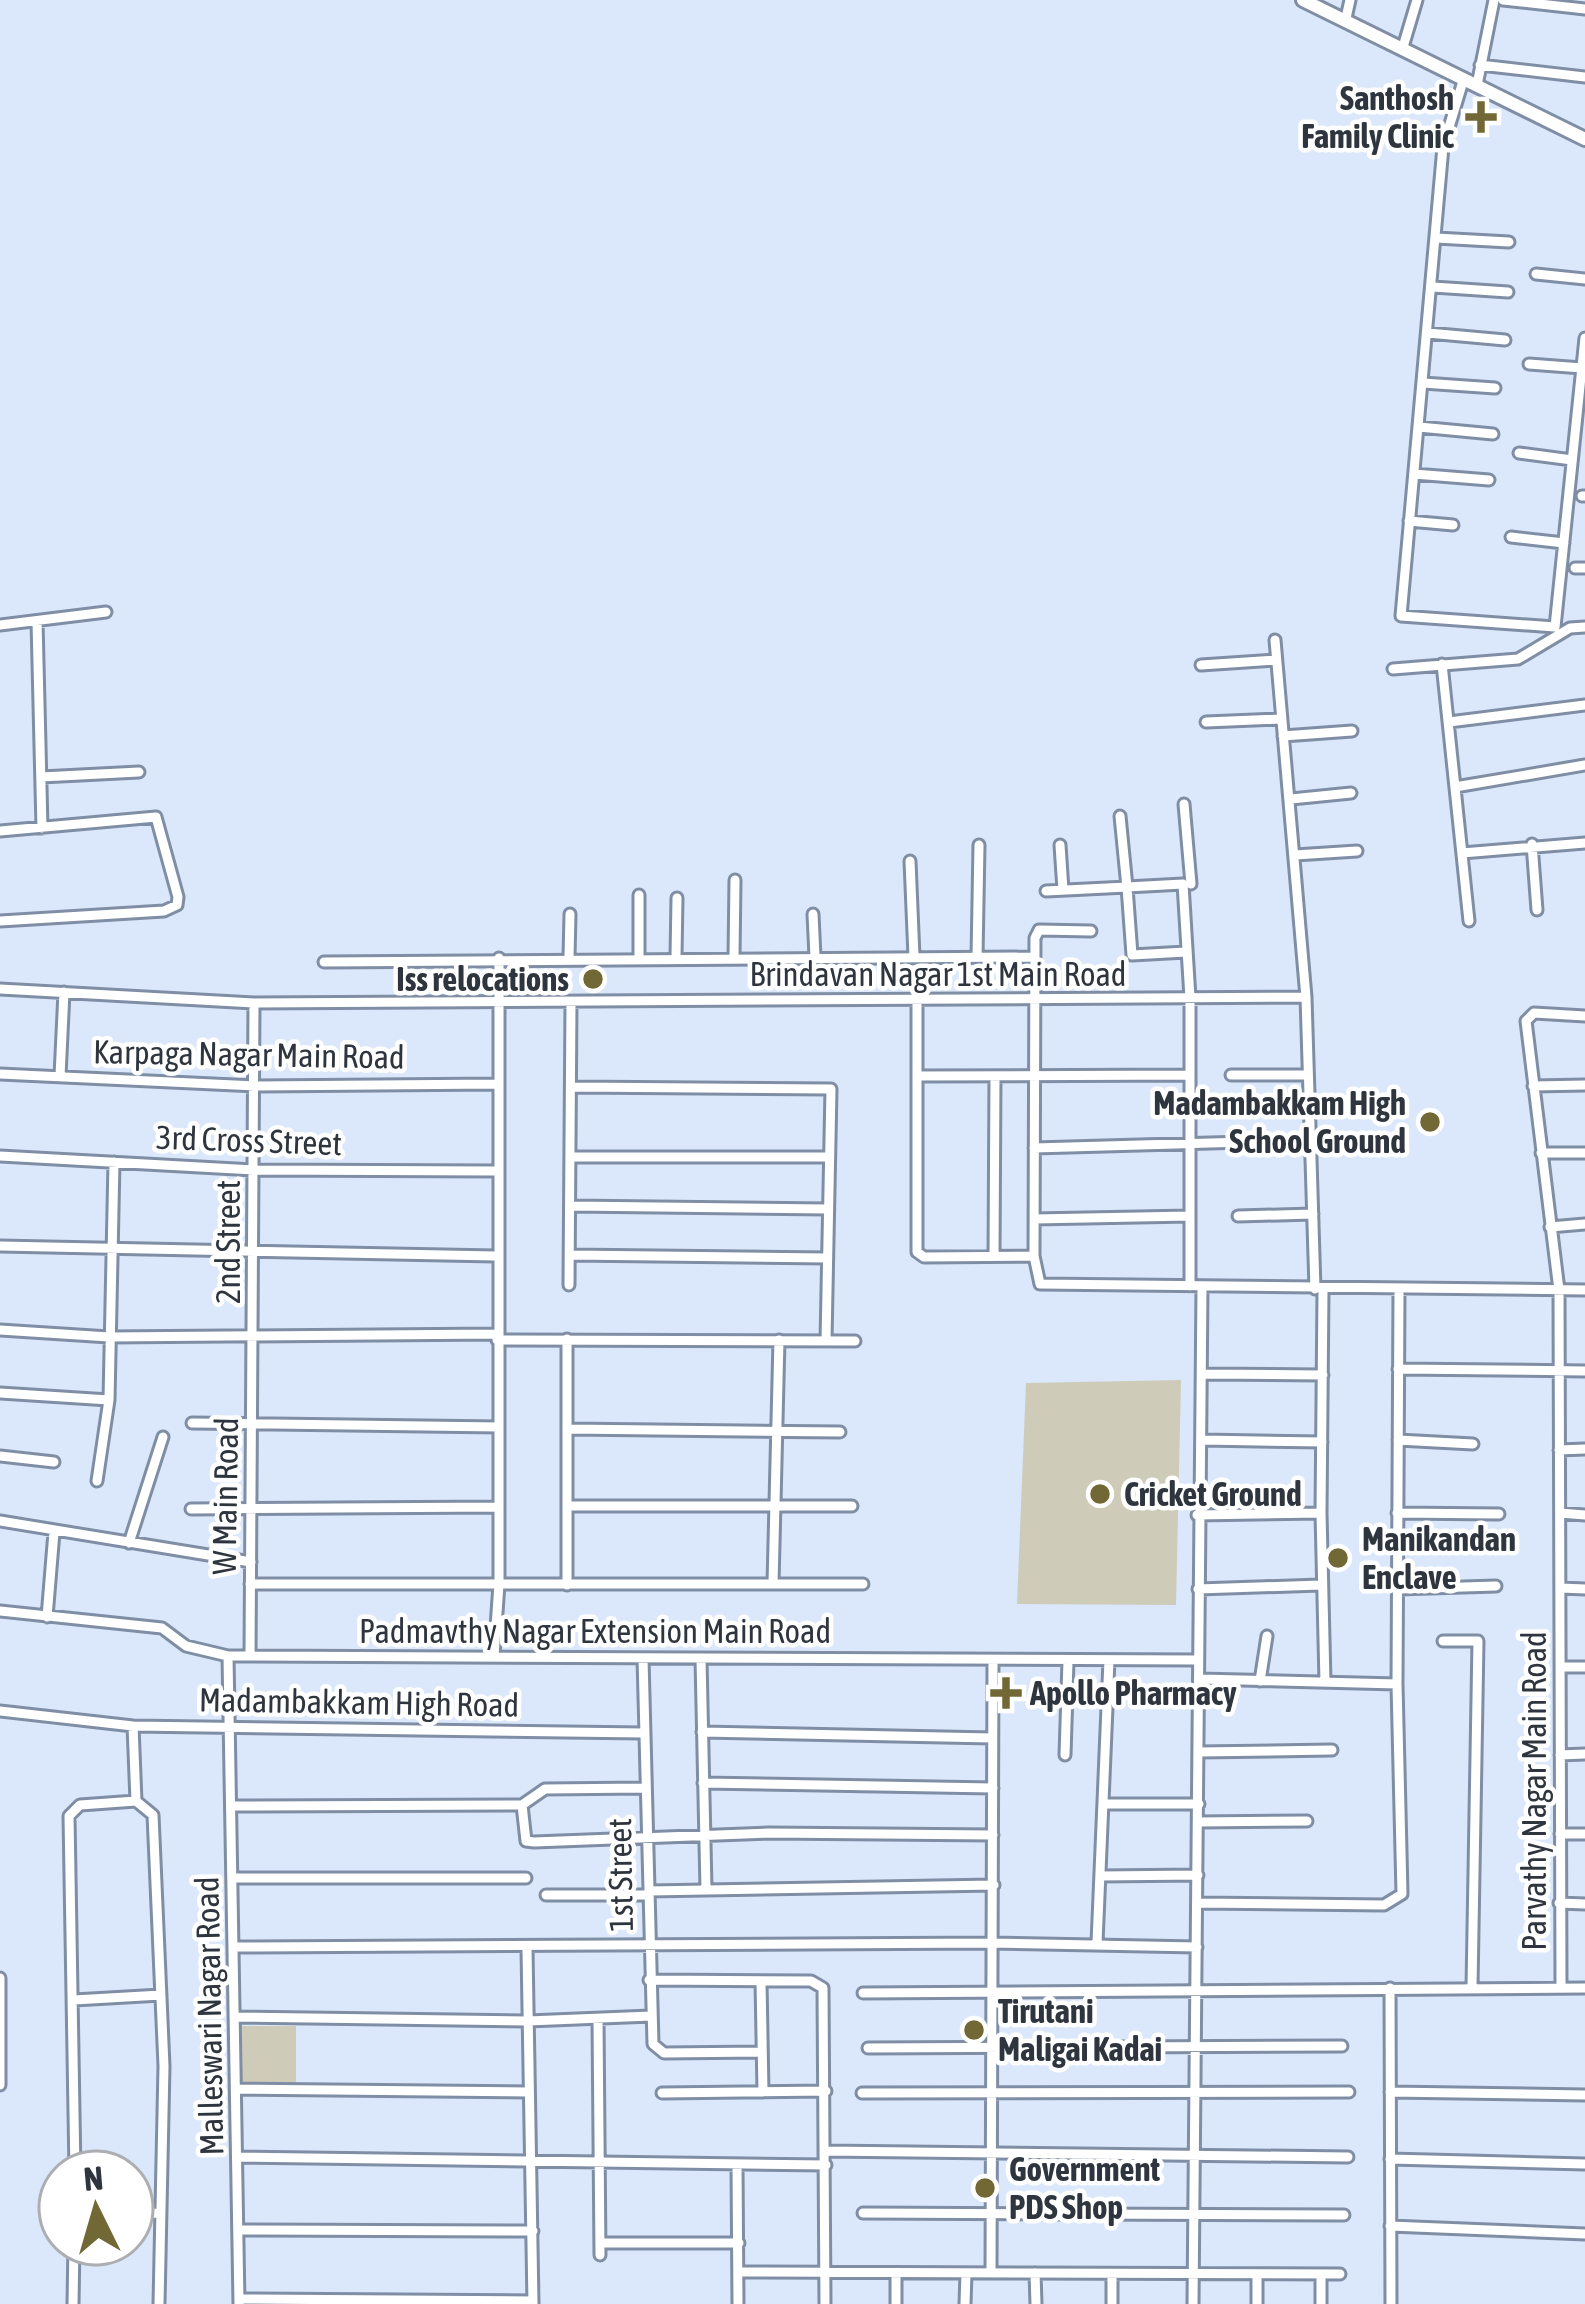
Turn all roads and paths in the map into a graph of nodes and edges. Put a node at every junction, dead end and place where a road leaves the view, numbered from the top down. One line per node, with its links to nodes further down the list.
1 (1303, 0): 6 (street)
2 (1350, 0): 6 (street)
3 (1418, 0): 7 (street)
4 (1496, 0): 5 (street); 8 (street)
5 (1585, 9)
6 (1346, 18): 7 (street)
7 (1403, 47): 10 (street)
8 (1480, 65): 9 (street); 11 (street)
9 (1585, 77)
10 (1464, 78): 11 (street); 13 (street)
11 (1478, 86): 12 (street)
12 (1585, 139)
13 (1436, 238): 14 (street); 17 (street)
14 (1509, 242)
15 (1536, 274): 16 (street)
16 (1585, 279)
17 (1433, 287): 18 (street); 19 (street)
18 (1508, 292)
19 (1428, 333): 21 (street); 24 (street)
20 (1585, 338): 23 (street)
21 (1505, 340)
22 (1528, 364): 23 (street)
23 (1582, 368): 29 (street)
24 (1423, 383): 25 (street); 26 (street)
25 (1495, 388)
26 (1420, 428): 27 (street); 30 (street)
27 (1493, 434)
28 (1519, 453): 29 (street)
29 (1572, 460): 35 (street)
30 (1414, 474): 31 (street); 32 (street)
31 (1489, 480)
32 (1409, 521): 33 (street); 35 (street)
33 (1454, 525)
34 (1511, 537): 35 (street)
35 (1564, 543)
36 (106, 612): 37 (street)
37 (37, 621): 38 (street); 53 (street)
38 (0, 625)
39 (1585, 627): 42 (street)
40 (1275, 640): 41 (street)
41 (1276, 660): 43 (street); 46 (street)
42 (1442, 664): 44 (street); 48 (street)
43 (1201, 665)
44 (1393, 669)
45 (1585, 705): 48 (street)
46 (1281, 719): 47 (street); 50 (street)
47 (1206, 722)
48 (1448, 722): 54 (street)
49 (1352, 730): 50 (street)
50 (1283, 736): 56 (street)
51 (1585, 765): 54 (street)
52 (139, 772): 53 (street)
53 (41, 777): 59 (street)
54 (1455, 787): 66 (street)
55 (1351, 793): 56 (street)
56 (1291, 799): 67 (street)
57 (1184, 804): 70 (street)
58 (1120, 816): 71 (street)
59 (42, 828): 60 (street); 79 (street)
60 (0, 830)
61 (1585, 843): 62 (street)
62 (1532, 844): 66 (street); 76 (street)
63 (979, 845): 89 (street)
64 (1060, 845): 72 (street)
65 (1358, 851): 67 (street)
66 (1462, 853): 80 (street)
67 (1295, 855): 95 (street)
68 (910, 861): 88 (street)
69 (735, 880): 84 (street)
70 (1192, 883): 71 (street); 82 (street)
71 (1127, 887): 72 (street); 82 (street)
72 (1063, 890): 73 (street)
73 (1046, 891)
74 (639, 895): 86 (street)
75 (676, 898): 83 (street)
76 (1537, 910)
77 (570, 914): 85 (street)
78 (814, 914): 87 (street)
79 (0, 921)
80 (1469, 921)
81 (1091, 931): 90 (street)
82 (1186, 952): 96 (street)
83 (676, 956): 84 (street); 86 (street)
84 (734, 956): 87 (street)
85 (569, 957): 86 (street); 91 (street)
86 (639, 957)
87 (815, 957): 88 (street)
88 (914, 957): 89 (street)
89 (976, 957): 90 (street)
90 (1035, 957): 97 (street)
91 (499, 958): 92 (street); 100 (street)
92 (324, 962)
93 (0, 989): 94 (street, Brindavan Nagar 1st Main Road)
94 (64, 992): 99 (street, Brindavan Nagar 1st Main Road); 108 (street)
95 (1306, 997): 96 (street, Brindavan Nagar 1st Main Road); 107 (street)
96 (1190, 998): 97 (street, Brindavan Nagar 1st Main Road); 105 (street)
97 (1034, 1001): 98 (street, Brindavan Nagar 1st Main Road); 104 (street)
98 (917, 1002): 101 (street, Brindavan Nagar 1st Main Road); 109 (street)
99 (254, 1003): 100 (street, Brindavan Nagar 1st Main Road); 113 (street, 2nd Street)
100 (500, 1003): 101 (street, Brindavan Nagar 1st Main Road); 111 (street)
101 (571, 1003): 115 (street)
102 (1585, 1016): 114 (street, Parvathy Nagar Main Road)
103 (0, 1074): 108 (street, Karpaga Nagar Main Road)
104 (1034, 1075): 105 (street); 110 (street); 118 (street)
105 (1190, 1075): 117 (street)
106 (1231, 1075): 107 (street)
107 (1307, 1075): 116 (street)
108 (60, 1076): 113 (street, Karpaga Nagar Main Road)
109 (916, 1076): 110 (street); 140 (street)
110 (995, 1076): 140 (street)
111 (497, 1084): 113 (street, Karpaga Nagar Main Road); 126 (street)
112 (1585, 1085): 114 (street)
113 (257, 1086): 125 (street, 2nd Street)
114 (1533, 1086): 119 (street, Parvathy Nagar Main Road)
115 (572, 1087): 122 (street); 123 (street)
116 (1312, 1140): 117 (street); 129 (street)
117 (1190, 1145): 118 (street); 130 (street)
118 (1034, 1148): 132 (street)
119 (1541, 1153): 120 (street); 134 (street, Parvathy Nagar Main Road)
120 (1585, 1153)
121 (0, 1156): 124 (street, 3rd Cross Street)
122 (572, 1157): 123 (street); 127 (street)
123 (828, 1157): 128 (street)
124 (114, 1162): 125 (street, 3rd Cross Street); 136 (street)
125 (254, 1170): 126 (street, 3rd Cross Street); 137 (street, 2nd Street)
126 (496, 1171): 139 (street)
127 (571, 1206): 128 (street); 138 (street)
128 (827, 1208): 142 (street)
129 (1313, 1214): 131 (street); 145 (street)
130 (1190, 1216): 132 (street); 144 (street)
131 (1238, 1216)
132 (1034, 1219): 141 (street)
133 (1585, 1224): 134 (street)
134 (1550, 1227): 146 (street, Parvathy Nagar Main Road)
135 (0, 1246): 136 (street)
136 (114, 1252): 137 (street); 150 (street)
137 (254, 1255): 139 (street); 151 (street, 2nd Street)
138 (570, 1255): 142 (street); 143 (street)
139 (495, 1256): 152 (street)
140 (994, 1256): 141 (street)
141 (1034, 1256): 144 (street)
142 (827, 1258): 155 (street)
143 (569, 1285)
144 (1196, 1286): 145 (street); 160 (street)
145 (1319, 1290): 148 (street); 161 (street)
146 (1559, 1290): 147 (street); 148 (street); 158 (street, Parvathy Nagar Main Road)
147 (1585, 1290)
148 (1399, 1291): 157 (street)
149 (0, 1330): 150 (street)
150 (109, 1337): 151 (street); 163 (street)
151 (256, 1337): 152 (street); 164 (street, W Main Road)
152 (497, 1337): 153 (street); 166 (street)
153 (567, 1339): 154 (street); 167 (street)
154 (779, 1340): 155 (street); 168 (street)
155 (826, 1340): 156 (street)
156 (855, 1341)
157 (1399, 1369): 158 (street); 172 (street)
158 (1558, 1371): 159 (street); 176 (street, Parvathy Nagar Main Road)
159 (1585, 1371)
160 (1204, 1374): 161 (street); 171 (street)
161 (1323, 1376): 173 (street)
162 (0, 1394): 163 (street)
163 (109, 1400): 179 (street)
164 (254, 1421): 165 (street); 166 (street); 183 (street, W Main Road)
165 (192, 1423)
166 (499, 1426): 184 (street)
167 (569, 1429): 168 (street); 181 (street)
168 (777, 1432): 169 (street); 180 (street)
169 (841, 1432)
170 (164, 1437): 194 (street)
171 (1202, 1440): 173 (street); 190 (street)
172 (1398, 1440): 174 (street); 187 (street)
173 (1322, 1442): 186 (street)
174 (1473, 1444)
175 (1585, 1449): 176 (street)
176 (1559, 1450): 188 (street, Parvathy Nagar Main Road)
177 (0, 1456): 178 (street)
178 (54, 1462)
179 (97, 1481)
180 (775, 1505): 181 (street); 182 (street); 197 (street)
181 (568, 1506): 200 (street)
182 (852, 1506)
183 (253, 1507): 184 (street); 185 (street); 195 (street, W Main Road)
184 (499, 1507): 198 (street)
185 (191, 1509)
186 (1322, 1513): 190 (street); 201 (street)
187 (1397, 1513): 189 (street); 203 (street)
188 (1559, 1513): 191 (street); 204 (street, Parvathy Nagar Main Road)
189 (1499, 1514)
190 (1197, 1515): 205 (street)
191 (1585, 1515)
192 (0, 1521): 193 (street)
193 (54, 1532): 194 (street); 208 (street)
194 (129, 1543): 195 (street)
195 (250, 1562): 196 (street, W Main Road)
196 (250, 1583): 198 (street); 212 (street, W Main Road)
197 (773, 1583): 199 (street); 200 (street)
198 (499, 1584): 200 (street); 213 (street)
199 (863, 1584)
200 (567, 1585)
201 (1320, 1586): 205 (street); 224 (street)
202 (1496, 1586): 203 (street)
203 (1398, 1588): 225 (street)
204 (1561, 1588): 206 (street); 220 (street, Parvathy Nagar Main Road)
205 (1198, 1589): 217 (street)
206 (1585, 1589)
207 (0, 1611): 208 (street, Padmavthy Nagar Extension Main Road)
208 (46, 1617): 211 (street, Padmavthy Nagar Extension Main Road)
209 (1267, 1636): 223 (street)
210 (1443, 1641): 272 (street)
211 (228, 1656): 212 (street, Padmavthy Nagar Extension Main Road); 228 (street, Malleswari Nagar Road)
212 (250, 1656): 213 (street, Padmavthy Nagar Extension Main Road)
213 (494, 1656): 214 (street, Padmavthy Nagar Extension Main Road)
214 (643, 1658): 215 (street, Padmavthy Nagar Extension Main Road); 230 (street)
215 (701, 1659): 219 (street, Padmavthy Nagar Extension Main Road); 229 (street)
216 (1109, 1660): 217 (street, Padmavthy Nagar Extension Main Road); 218 (street, Padmavthy Nagar Extension Main Road); 241 (street)
217 (1198, 1660): 222 (street)
218 (1068, 1661): 219 (street, Padmavthy Nagar Extension Main Road); 235 (street)
219 (993, 1662): 231 (street)
220 (1560, 1667): 221 (street); 236 (street, Parvathy Nagar Main Road)
221 (1585, 1667)
222 (1200, 1679): 223 (street); 233 (street)
223 (1260, 1681): 224 (street)
224 (1325, 1682): 225 (street)
225 (1397, 1684): 260 (street)
226 (0, 1711): 227 (street, Madambakkam High Road)
227 (133, 1726): 228 (street, Madambakkam High Road); 240 (street)
228 (229, 1726): 230 (street, Madambakkam High Road); 244 (street, Malleswari Nagar Road)
229 (702, 1732): 231 (street); 237 (street)
230 (644, 1733): 239 (street, 1st Street)
231 (992, 1738): 238 (street)
232 (1332, 1750): 233 (street)
233 (1199, 1752): 242 (street)
234 (1585, 1754): 236 (street)
235 (1065, 1755)
236 (1560, 1755): 247 (street, Parvathy Nagar Main Road)
237 (703, 1783): 238 (street); 250 (street)
238 (994, 1787): 249 (street)
239 (644, 1788): 243 (street); 251 (street, 1st Street)
240 (136, 1801): 279 (street); 281 (street)
241 (1103, 1804): 242 (street); 253 (street)
242 (1198, 1804): 246 (street)
243 (522, 1805): 244 (street); 251 (street)
244 (231, 1806): 254 (street, Malleswari Nagar Road)
245 (1307, 1821): 246 (street)
246 (1198, 1822): 252 (street)
247 (1560, 1834): 248 (street); 261 (street, Parvathy Nagar Main Road)
248 (1585, 1834)
249 (993, 1835): 250 (street); 256 (street)
250 (704, 1837): 251 (street); 257 (street)
251 (647, 1839): 258 (street, 1st Street)
252 (1198, 1875): 253 (street); 260 (street)
253 (1100, 1876): 264 (street)
254 (233, 1878): 255 (street); 266 (street, Malleswari Nagar Road)
255 (526, 1878)
256 (994, 1885): 257 (street); 263 (street)
257 (706, 1889): 258 (street)
258 (649, 1893): 259 (street); 265 (street, 1st Street)
259 (546, 1895)
260 (1198, 1903): 267 (street)
261 (1559, 1904): 262 (street); 273 (street, Parvathy Nagar Main Road)
262 (1585, 1904)
263 (991, 1943): 264 (street); 265 (street); 278 (street)
264 (1097, 1943): 267 (street)
265 (649, 1946): 268 (street); 270 (street, 1st Street)
266 (235, 1947): 268 (street); 283 (street, Malleswari Nagar Road)
267 (1197, 1947): 277 (street)
268 (527, 1949): 285 (street)
269 (0, 1978): 280 (street)
270 (649, 1980): 271 (street); 282 (street, 1st Street)
271 (761, 1981): 291 (street); 294 (street)
272 (1472, 1987): 273 (street); 274 (street)
273 (1561, 1987): 275 (street)
274 (1390, 1988): 277 (street); 299 (street)
275 (1585, 1988)
276 (863, 1993): 278 (street)
277 (1196, 1993): 278 (street); 286 (street)
278 (989, 1994): 288 (street)
279 (160, 1995): 281 (street); 317 (street)
280 (1, 1998): 290 (street)
281 (74, 2000): 304 (street)
282 (651, 2016): 284 (street); 291 (street)
283 (236, 2017): 285 (street); 293 (street, Malleswari Nagar Road)
284 (598, 2018): 285 (street); 312 (street)
285 (528, 2021): 295 (street)
286 (1195, 2045): 287 (street); 288 (street); 297 (street)
287 (1342, 2045)
288 (990, 2046): 289 (street); 302 (street)
289 (868, 2048)
290 (1, 2049): 292 (street)
291 (762, 2052): 296 (street)
292 (0, 2085)
293 (238, 2089): 295 (street); 308 (street, Malleswari Nagar Road)
294 (826, 2091): 296 (street); 305 (street)
295 (530, 2092): 311 (street)
296 (763, 2092): 300 (street)
297 (1194, 2092): 298 (street); 302 (street); 307 (street)
298 (1349, 2092)
299 (1390, 2092): 303 (street); 310 (street)
300 (662, 2093)
301 (862, 2093): 302 (street)
302 (990, 2094): 306 (street)
303 (1585, 2095)
304 (75, 2148)
305 (826, 2151): 306 (street); 314 (street)
306 (991, 2153): 307 (street); 319 (street)
307 (1196, 2156): 309 (street); 320 (street)
308 (240, 2157): 311 (street); 323 (street, Malleswari Nagar Road)
309 (1348, 2157)
310 (1390, 2159): 315 (street); 322 (street)
311 (531, 2162): 312 (street); 324 (street)
312 (602, 2163): 313 (street); 326 (street)
313 (737, 2164): 314 (street); 326 (street)
314 (826, 2164): 329 (street)
315 (1585, 2164)
316 (156, 2213): 317 (street)
317 (160, 2213): 342 (street)
318 (863, 2213): 319 (street)
319 (991, 2214): 320 (street); 332 (street)
320 (1193, 2214): 321 (street); 335 (street)
321 (1344, 2215)
322 (1390, 2226): 325 (street); 352 (street)
323 (241, 2230): 324 (street); 339 (street, Malleswari Nagar Road)
324 (532, 2231): 340 (street)
325 (1585, 2234)
326 (740, 2243): 328 (street)
327 (74, 2268): 341 (street)
328 (738, 2272): 329 (street); 343 (street)
329 (824, 2272): 330 (street); 344 (street)
330 (896, 2273): 331 (street); 345 (street)
331 (966, 2273): 332 (street); 346 (street)
332 (991, 2273): 333 (street)
333 (1035, 2273): 334 (street); 347 (street)
334 (1112, 2273): 335 (street); 348 (street)
335 (1193, 2274): 336 (street); 349 (street)
336 (1257, 2274): 337 (street); 350 (street)
337 (1321, 2274): 338 (street); 351 (street)
338 (1340, 2274)
339 (239, 2301): 340 (street)
340 (533, 2303)
341 (73, 2304)
342 (160, 2304)
343 (738, 2304)
344 (825, 2304)
345 (896, 2304)
346 (965, 2304)
347 (1036, 2304)
348 (1112, 2304)
349 (1193, 2304)
350 (1257, 2304)
351 (1321, 2304)
352 (1391, 2304)

